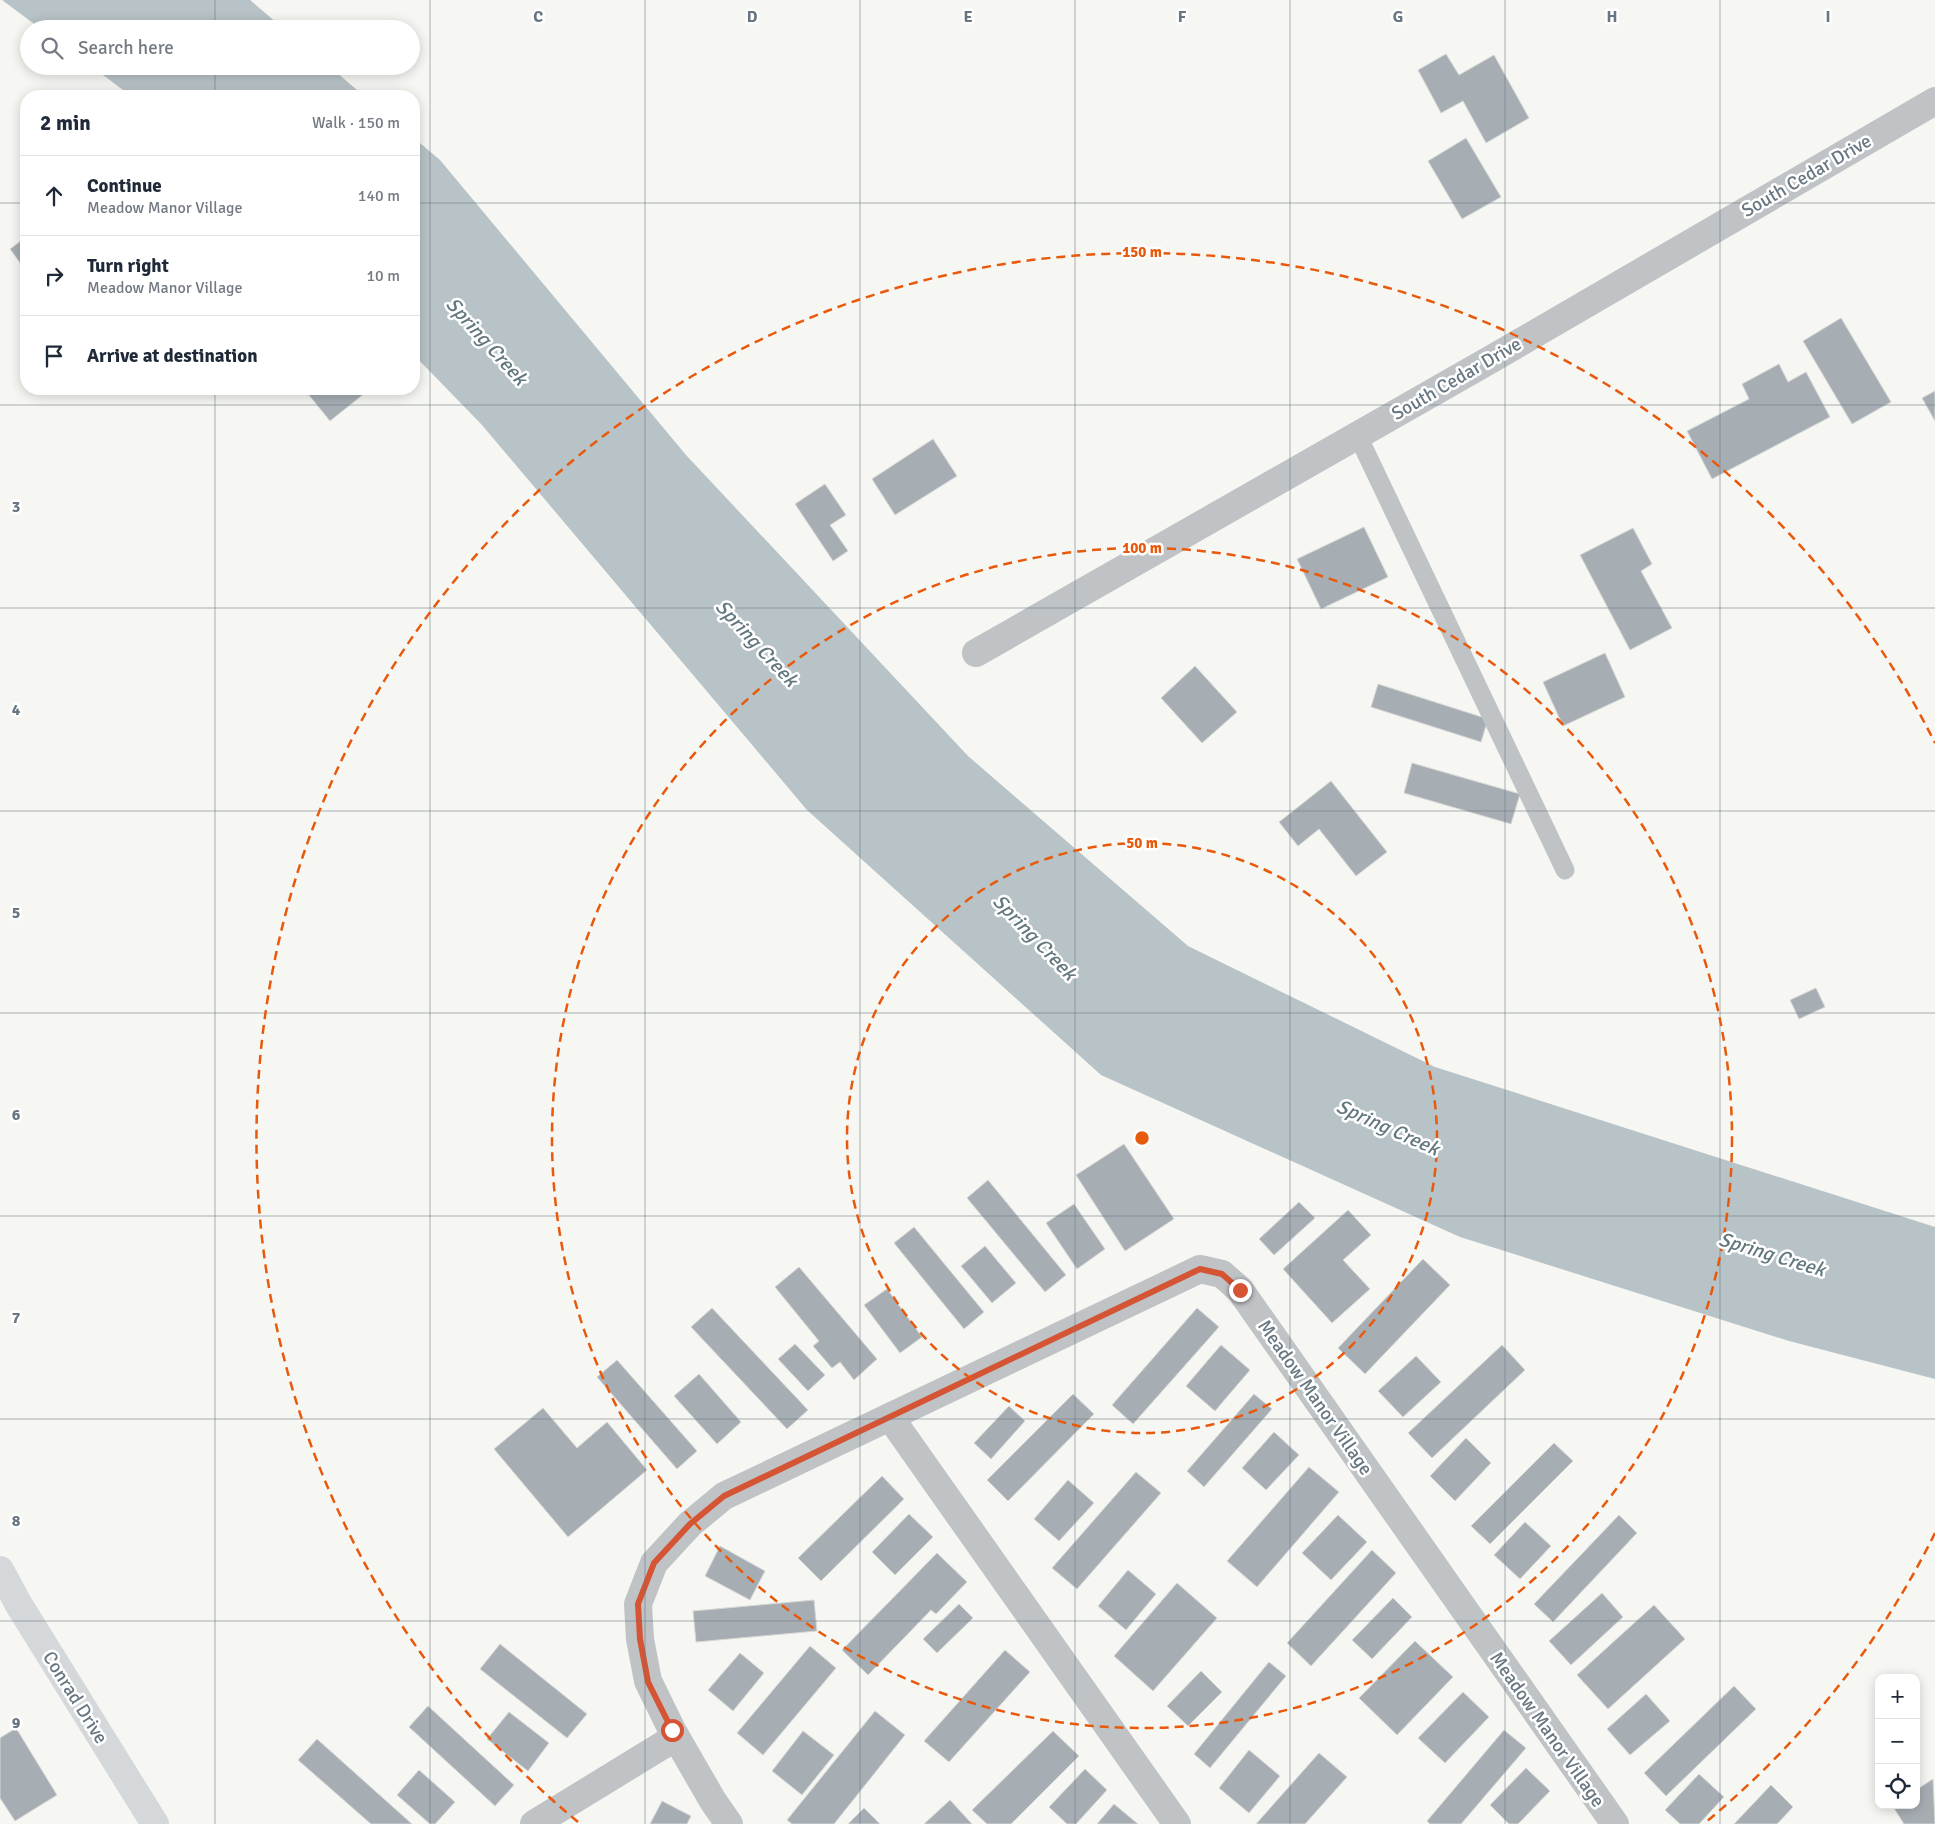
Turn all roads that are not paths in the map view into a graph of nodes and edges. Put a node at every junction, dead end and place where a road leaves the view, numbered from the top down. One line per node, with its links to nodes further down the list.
1 (1935, 101): 2 (street, South Cedar Drive)
2 (1357, 434): 3 (street, South Cedar Drive); 4 (lane)
3 (976, 653)
4 (1566, 870)
5 (890, 1417): 7 (street, Meadow Manor Village); 11 (street); 12 (street, Meadow Manor Village)
6 (0, 1570): 8 (main road, Conrad Drive)
7 (676, 1737): 9 (street); 10 (street, Meadow Manor Village)
8 (155, 1824)
9 (534, 1824)
10 (729, 1824)
11 (1177, 1824)
12 (1615, 1824)

